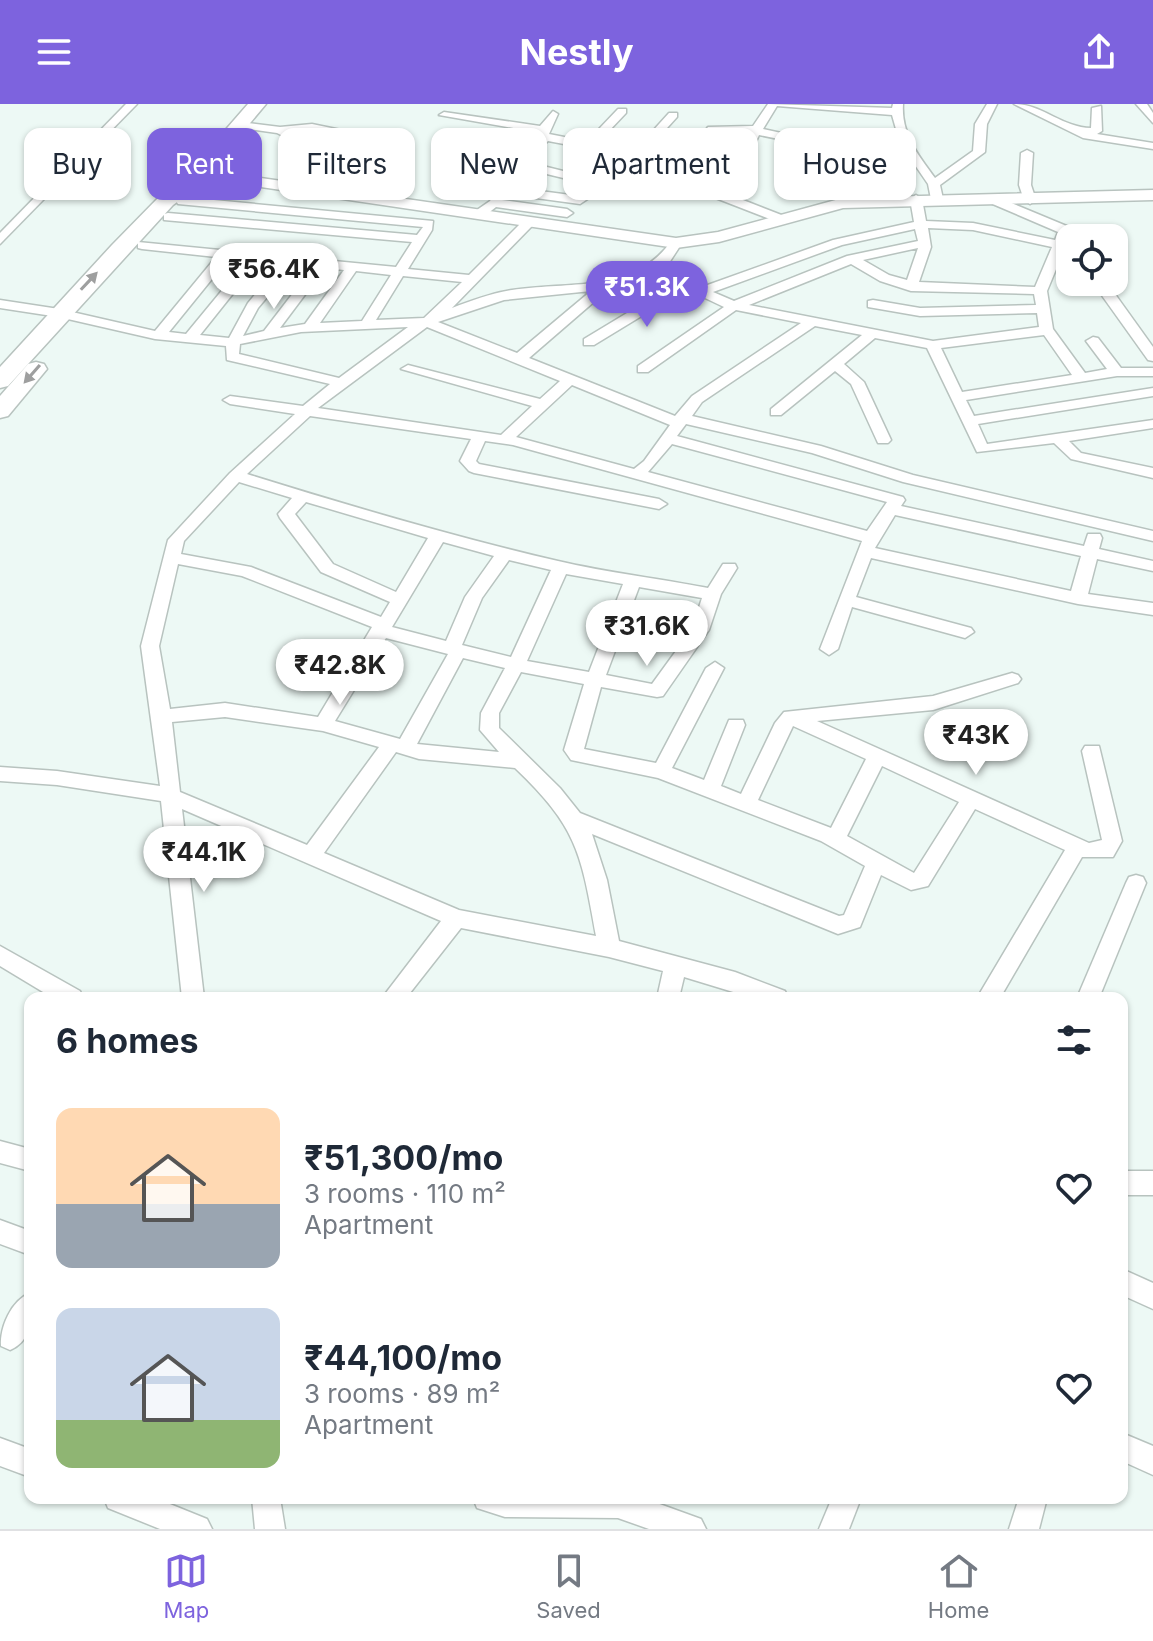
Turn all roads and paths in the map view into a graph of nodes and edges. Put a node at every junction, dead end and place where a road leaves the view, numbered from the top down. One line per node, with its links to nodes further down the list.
1 (132, 104): 56 (street)
2 (257, 104): 17 (main road)
3 (773, 104): 18 (street)
4 (780, 104): 9 (street)
5 (1003, 104): 8 (street)
6 (1019, 104): 27 (street)
7 (1141, 104): 16 (street)
8 (990, 106): 33 (street)
9 (876, 108): 12 (street)
10 (1097, 108): 27 (street)
11 (622, 111): 22 (street)
12 (896, 111)
13 (553, 114): 21 (street)
14 (444, 115): 20 (street)
15 (673, 115): 23 (street)
16 (1153, 120)
17 (240, 125): 19 (main road); 25 (street)
18 (758, 127): 24 (street); 26 (street)
19 (238, 128)
20 (512, 128)
21 (546, 128)
22 (606, 128)
23 (661, 128)
24 (735, 128)
25 (278, 130)
26 (774, 131)
27 (1074, 131): 29 (street)
28 (758, 146): 30 (street)
29 (1153, 146)
30 (761, 147)
31 (1027, 153): 45 (street)
32 (916, 158): 33 (street)
33 (936, 192): 36 (main road); 37 (main road)
34 (1153, 195): 45 (main road)
35 (262, 199): 47 (main road)
36 (916, 199): 53 (street)
37 (992, 199): 45 (main road); 54 (street)
38 (169, 200): 81 (main road, one-way to 38)
39 (179, 200): 60 (main road)
40 (215, 200): 55 (street)
41 (233, 200): 52 (street)
42 (497, 200): 46 (street)
43 (729, 200): 50 (street)
44 (830, 200): 50 (main road)
45 (1030, 200)
46 (494, 203): 48 (street); 49 (street)
47 (443, 209): 49 (main road); 52 (street)
48 (567, 213)
49 (478, 215): 51 (main road)
50 (780, 219): 57 (main road)
51 (529, 222): 57 (main road); 70 (street)
52 (429, 224): 55 (street)
53 (921, 225): 58 (street); 59 (street); 74 (street)
54 (1056, 225)
55 (420, 239): 69 (street)
56 (0, 240)
57 (676, 243): 68 (street)
58 (924, 243): 64 (street); 73 (street)
59 (1056, 244)
60 (142, 245): 61 (street); 81 (main road)
61 (225, 254): 63 (street); 89 (street)
62 (1056, 254): 75 (street)
63 (256, 257): 65 (street); 90 (street)
64 (852, 259): 73 (street); 79 (street)
65 (290, 261): 66 (street); 92 (street)
66 (321, 265): 67 (street); 88 (street)
67 (352, 267): 69 (street); 85 (street)
68 (651, 269): 71 (street); 72 (street)
69 (399, 271): 70 (street); 84 (street)
70 (470, 279): 82 (street)
71 (685, 284): 74 (street); 93 (street)
72 (605, 286): 82 (street); 96 (street)
73 (911, 287): 75 (street)
74 (702, 291): 79 (street)
75 (1040, 291): 80 (street)
76 (1109, 296): 95 (street)
77 (0, 304): 81 (street)
78 (873, 304): 80 (street)
79 (734, 306): 83 (street); 99 (street)
80 (1043, 309): 86 (street)
81 (70, 315): 89 (street); 103 (main road); 111 (main road, one-way to 111)
82 (429, 320): 84 (street); 96 (street); 105 (street)
83 (813, 321): 87 (street); 113 (street)
84 (366, 325): 85 (street)
85 (310, 327): 88 (street)
86 (1047, 331): 94 (street); 102 (street)
87 (873, 333): 94 (street); 97 (street)
88 (269, 334): 92 (street)
89 (159, 335): 90 (street)
90 (189, 339): 92 (street)
91 (1093, 341): 100 (street)
92 (232, 342): 105 (street)
93 (589, 342)
94 (933, 345): 107 (street)
95 (1153, 357)
96 (518, 360): 104 (street)
97 (835, 364): 112 (street); 120 (street)
98 (408, 369): 109 (street)
99 (643, 369)
100 (1117, 372): 101 (street); 102 (street)
101 (1153, 372)
102 (1081, 378): 107 (street)
103 (0, 381)
104 (568, 381): 109 (street); 113 (street)
105 (342, 383): 110 (street)
106 (1153, 392): 114 (street)
107 (957, 397): 114 (street)
108 (230, 400): 110 (street)
109 (540, 404): 119 (street)
110 (310, 410): 116 (street); 123 (street)
111 (0, 411)
112 (776, 412)
113 (680, 420): 118 (street); 124 (street)
114 (967, 421): 117 (street)
115 (1153, 424): 117 (street)
116 (480, 436): 119 (street); 126 (street)
117 (1056, 436): 121 (street)
118 (668, 438): 122 (street); 127 (street)
119 (504, 440): 122 (street)
120 (883, 440)
121 (1153, 473)
122 (635, 475): 131 (street)
123 (236, 476): 125 (street); 134 (street)
124 (909, 479): 127 (street); 128 (street)
125 (303, 496): 129 (street); 141 (street)
126 (659, 504)
127 (894, 504): 131 (street); 132 (street)
128 (1100, 523): 130 (street); 132 (street)
129 (438, 536): 133 (street); 141 (street)
130 (1153, 536)
131 (868, 545): 140 (street); 142 (street)
132 (1089, 551): 135 (street); 140 (street)
133 (505, 553): 136 (street); 147 (street)
134 (172, 558): 144 (street); 152 (street)
135 (1153, 566)
136 (561, 567): 138 (street); 148 (street)
137 (729, 568): 139 (street)
138 (634, 578): 139 (street); 150 (street)
139 (712, 594): 150 (street)
140 (1078, 598): 143 (street)
141 (400, 600): 144 (street)
142 (848, 600): 145 (street); 146 (street)
143 (1153, 609)
144 (381, 628): 147 (street); 154 (street)
145 (965, 632)
146 (829, 649)
147 (455, 650): 148 (street); 156 (street)
148 (516, 665): 150 (street); 159 (street)
149 (715, 668): 160 (street)
150 (594, 679): 160 (street)
151 (1012, 679): 153 (street)
152 (162, 716): 154 (street); 163 (street)
153 (791, 717): 158 (street); 165 (street)
154 (323, 724): 156 (street)
155 (736, 725): 162 (street)
156 (399, 746): 159 (street); 169 (street)
157 (1092, 751): 168 (street)
158 (877, 756): 164 (street); 167 (street)
159 (516, 761): 166 (street)
160 (661, 771): 162 (street)
161 (0, 774): 163 (street)
162 (709, 791): 165 (street)
163 (169, 795): 169 (street); 177 (street)
164 (971, 799): 168 (street); 170 (street)
165 (746, 804): 167 (street)
166 (573, 818): 170 (street); 173 (street)
167 (835, 839): 170 (street)
168 (1077, 847): 181 (street)
169 (310, 856): 172 (street)
170 (876, 863)
171 (1136, 883): 182 (street)
172 (456, 918): 173 (street); 178 (street)
173 (609, 948): 175 (street)
174 (0, 955): 176 (street)
175 (675, 968): 179 (street); 180 (street)
176 (62, 992)
177 (192, 992)
178 (398, 992)
179 (669, 992)
180 (760, 992)
181 (992, 992)
182 (1091, 992)
183 (0, 1152): 184 (street)
184 (24, 1158)
185 (1128, 1180): 186 (street)
186 (1153, 1183)
187 (0, 1232): 188 (street)
188 (24, 1241)
189 (1128, 1285): 190 (street)
190 (1153, 1296)
191 (24, 1317): 192 (street)
192 (13, 1338)
193 (1128, 1450): 196 (street)
194 (0, 1452): 195 (street)
195 (24, 1461)
196 (1153, 1461)
197 (133, 1504): 203 (street)
198 (267, 1504): 204 (street)
199 (520, 1504): 202 (street)
200 (844, 1504): 206 (street)
201 (1031, 1504): 207 (street)
202 (641, 1512): 205 (street)
203 (197, 1529)
204 (270, 1529)
205 (691, 1529)
206 (834, 1529)
207 (1024, 1529)

